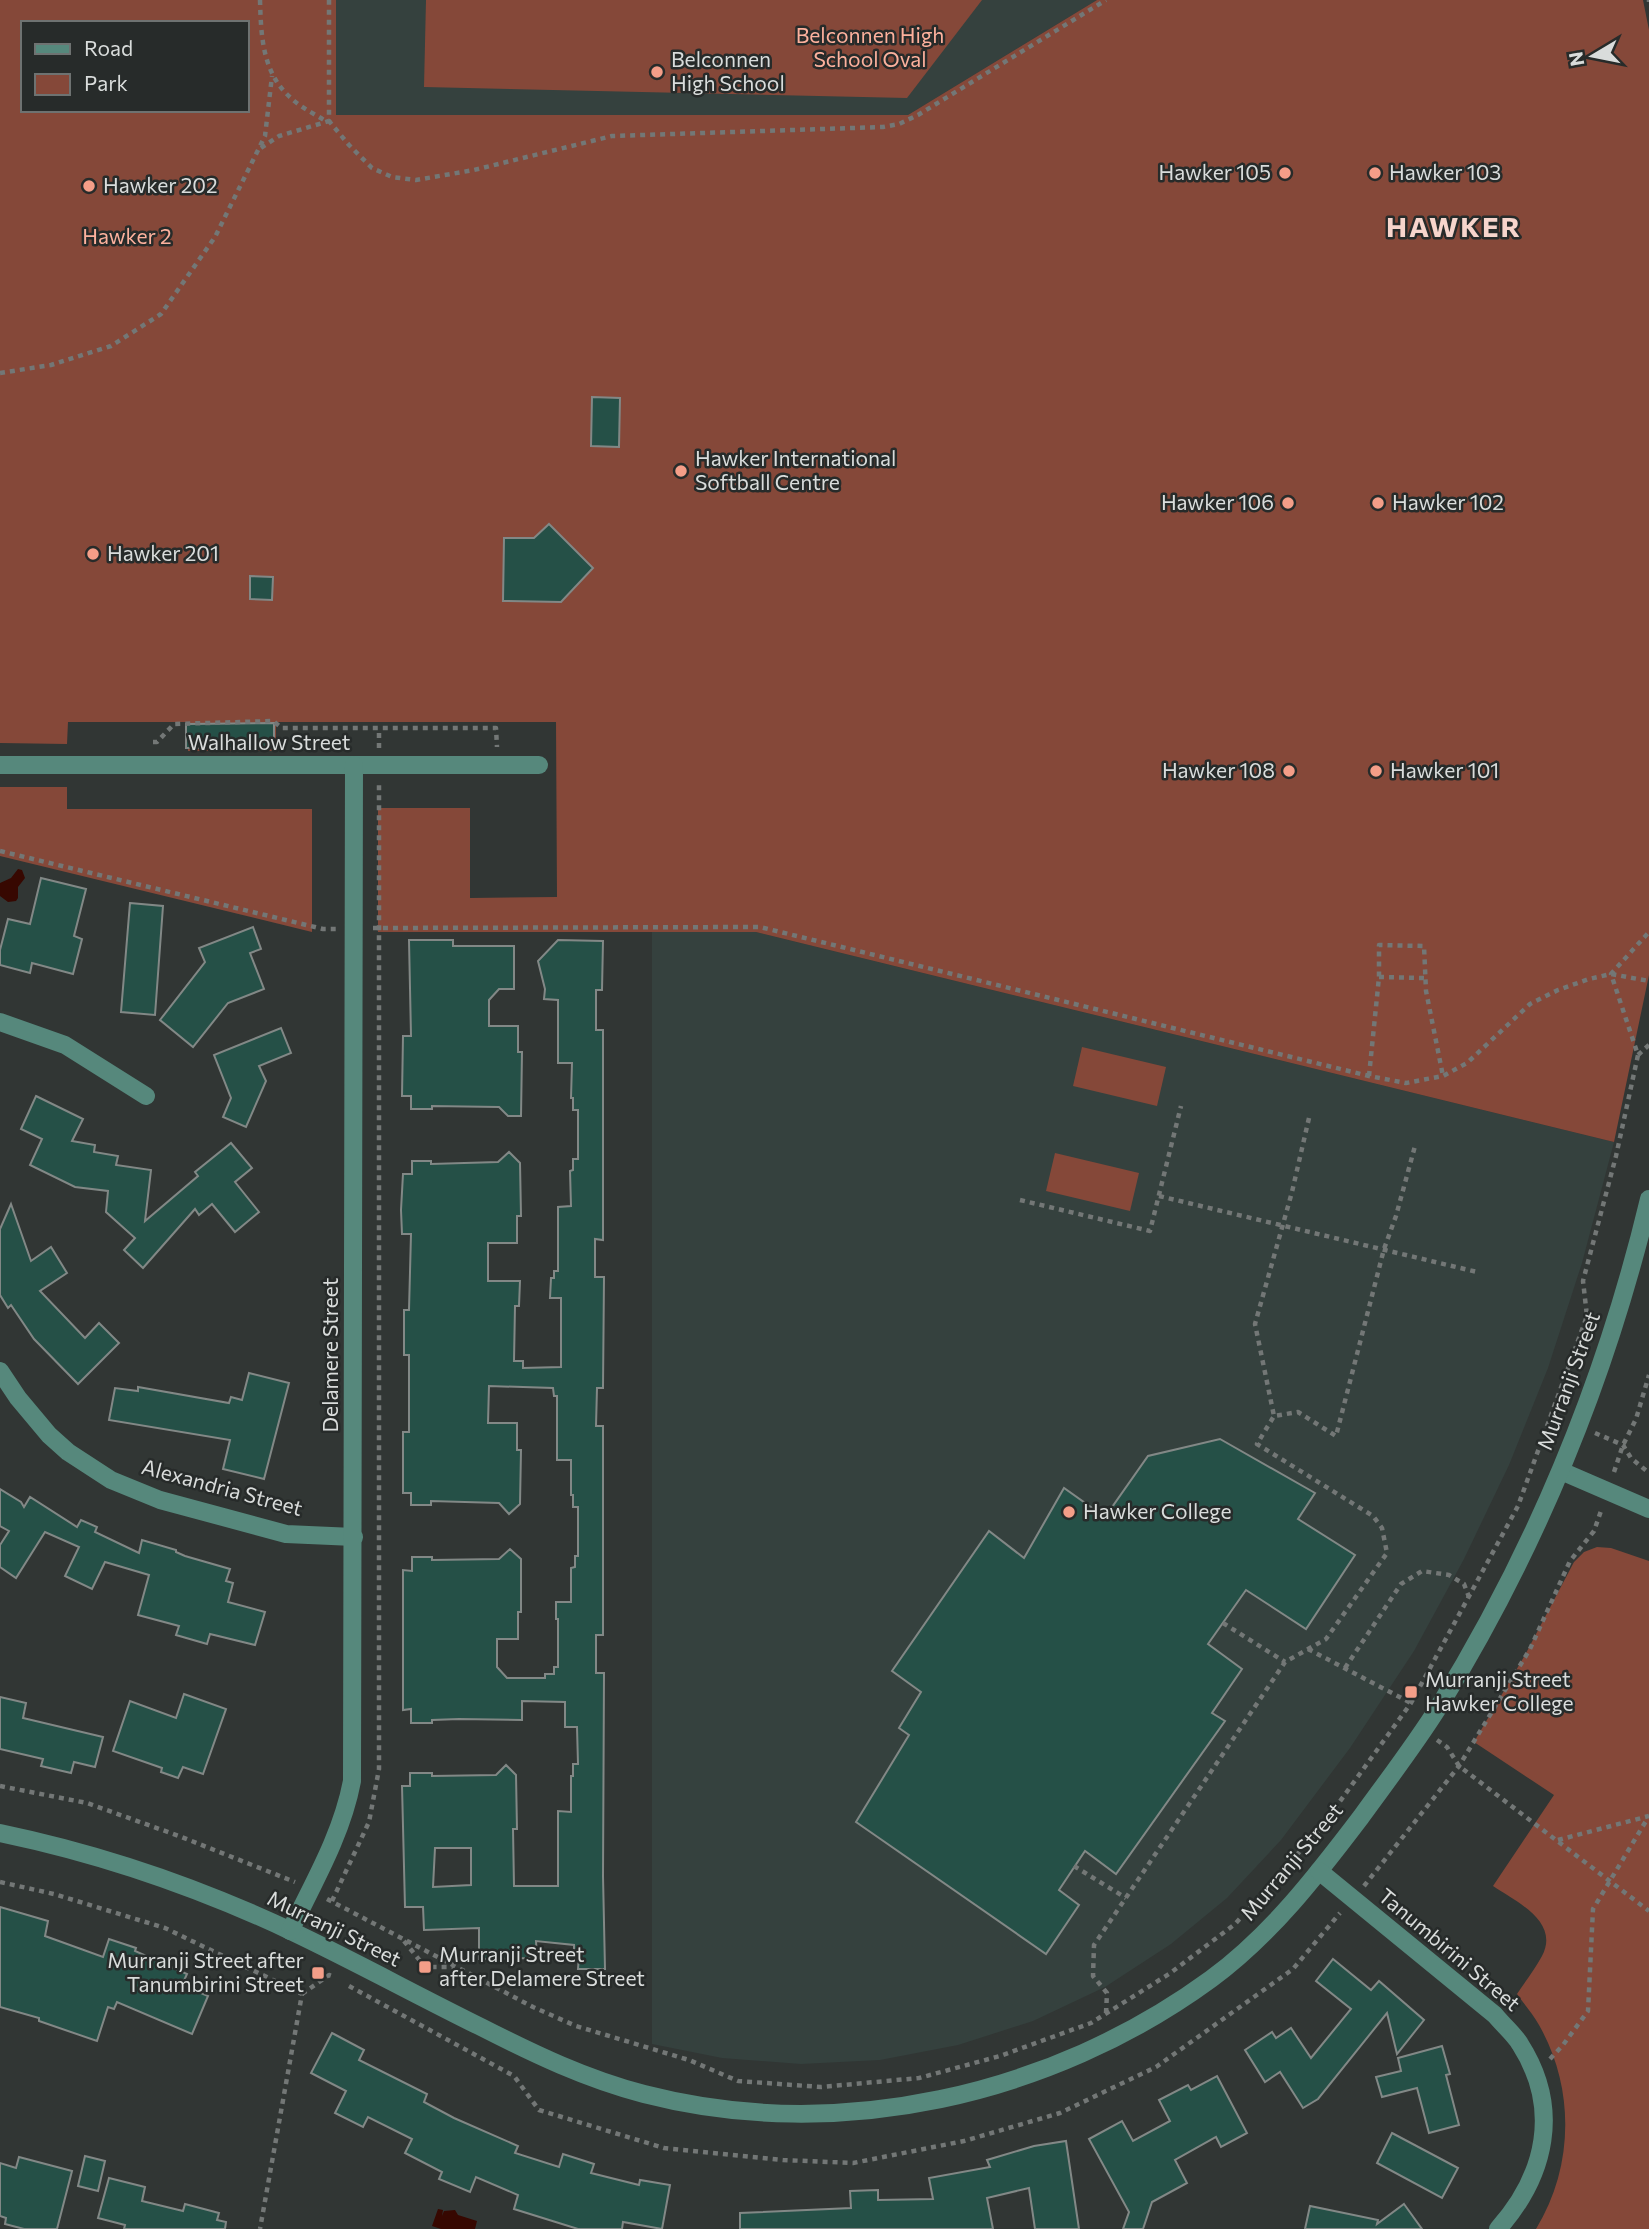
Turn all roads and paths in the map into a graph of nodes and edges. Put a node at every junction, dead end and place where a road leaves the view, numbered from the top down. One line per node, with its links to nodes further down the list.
1 (260, 0): 4 (path)
2 (329, 0): 5 (path)
3 (1106, 0): 5 (path)
4 (272, 75): 5 (path); 6 (path)
5 (329, 121): 6 (path)
6 (258, 150): 7 (path)
7 (0, 373)
8 (379, 728): 9 (path); 12 (path); 13 (path)
9 (144, 743)
10 (0, 765): 11 (street, Walhallow Street)
11 (354, 765): 12 (street, Walhallow Street); 16 (street, Delamere Street)
12 (379, 765): 13 (street, Walhallow Street); 17 (path)
13 (498, 765): 14 (street, Walhallow Street)
14 (539, 765)
15 (0, 851): 16 (path)
16 (354, 928): 17 (path); 48 (street, Delamere Street)
17 (379, 928): 26 (path); 68 (path)
18 (1649, 932): 19 (path)
19 (1611, 974): 22 (path); 25 (path); 27 (path)
20 (1379, 977): 21 (path); 21 (path); 26 (path)
21 (1424, 978): 27 (path)
22 (1649, 981)
23 (0, 1022): 28 (street)
24 (1649, 1045): 25 (path)
25 (1638, 1055): 40 (path)
26 (1369, 1076): 27 (path)
27 (1443, 1076)
28 (146, 1096)
29 (1181, 1106): 32 (path)
30 (1309, 1118): 35 (path)
31 (1415, 1146): 36 (path)
32 (1159, 1196): 34 (path); 35 (path)
33 (1649, 1199): 42 (street, Murranji Street)
34 (1020, 1200)
35 (1281, 1225): 36 (path); 41 (path)
36 (1384, 1249): 37 (path); 41 (path)
37 (1477, 1272)
38 (0, 1371): 48 (street, Alexandria Street)
39 (1649, 1375): 43 (path)
40 (1552, 1414): 42 (path); 49 (path)
41 (1274, 1416): 51 (path)
42 (1579, 1425): 43 (path); 44 (street, Murranji Street)
43 (1623, 1445): 45 (path); 46 (path)
44 (1561, 1471): 46 (street); 55 (street, Murranji Street)
45 (1649, 1473)
46 (1608, 1491): 47 (street); 56 (path)
47 (1649, 1509)
48 (354, 1537): 65 (street, Delamere Street)
49 (1469, 1598): 53 (path); 54 (path)
50 (1223, 1623): 52 (path)
51 (1308, 1649): 52 (path); 53 (path)
52 (1285, 1662): 66 (path)
53 (1345, 1668): 54 (path)
54 (1411, 1703): 76 (path)
55 (1423, 1731): 56 (path); 62 (street, Murranji Street)
56 (1459, 1766): 60 (path); 67 (path)
57 (0, 1787): 65 (path)
58 (1649, 1816): 60 (path); 63 (path)
59 (0, 1833): 70 (street, Murranji Street)
60 (1557, 1840): 63 (path)
61 (1074, 1866): 66 (path)
62 (1319, 1871): 67 (street, Tanumbirini Street); 70 (street, Murranji Street)
63 (1610, 1881): 69 (path); 77 (path)
64 (0, 1882): 75 (path)
65 (310, 1889): 68 (path); 70 (street, Delamere Street)
66 (1126, 1898): 76 (path)
67 (1353, 1899): 74 (path); 77 (street, Tanumbirini Street)
68 (332, 1901): 71 (path)
69 (1649, 1911)
70 (290, 1931)
71 (401, 1937): 72 (path); 72 (path)
72 (458, 1967): 76 (path)
73 (337, 1979): 75 (path)
74 (345, 1984)
75 (302, 1994): 78 (path)
76 (1106, 2013)
77 (1536, 2074): 79 (street, Tanumbirini Street)
78 (260, 2229)
79 (1498, 2229)

